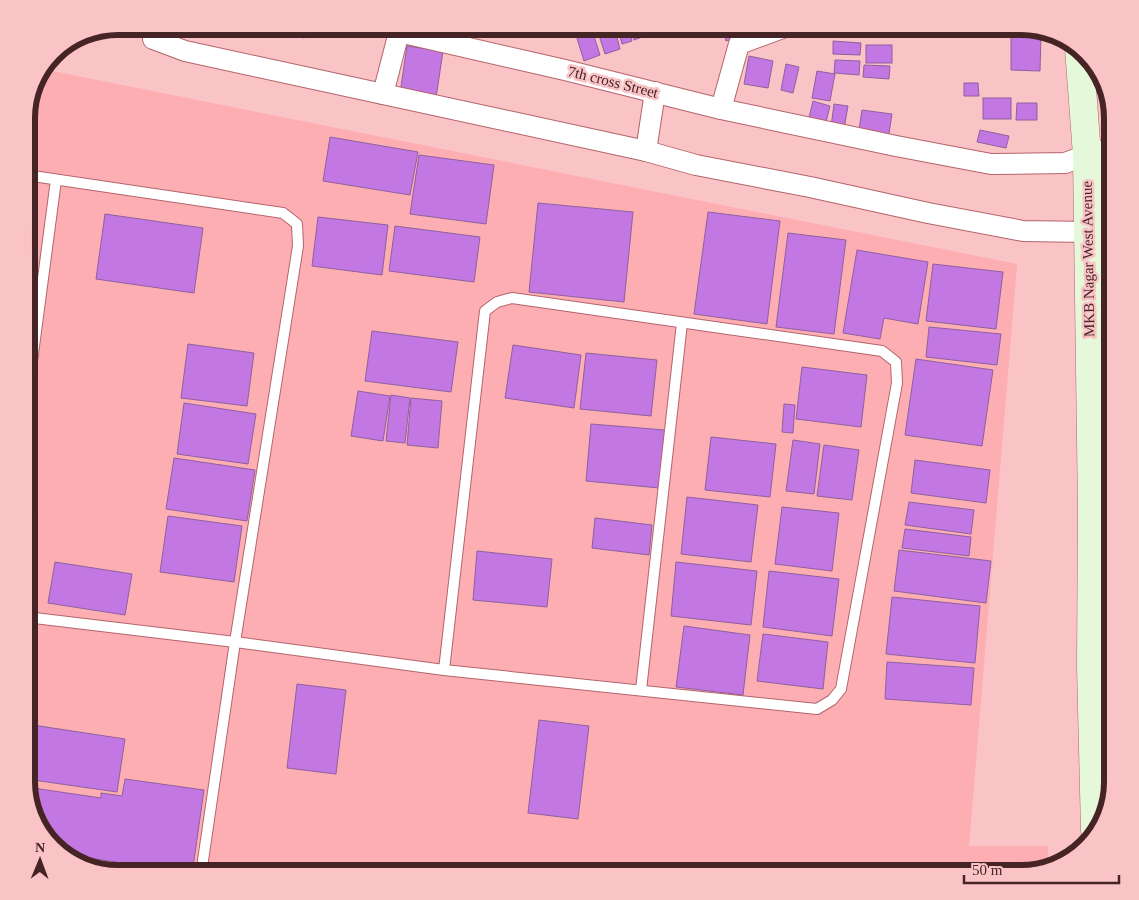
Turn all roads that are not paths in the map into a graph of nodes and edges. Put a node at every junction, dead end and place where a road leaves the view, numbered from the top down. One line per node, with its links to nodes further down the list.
1 (154, 35): 7 (street)
2 (398, 35): 7 (street, 7th cross Street)
3 (412, 35): 6 (street, 7th cross Street)
4 (764, 35): 8 (street)
5 (1082, 62): 10 (main road, MKB Nagar West Avenue)
6 (655, 92): 8 (street, 7th cross Street); 9 (street)
7 (383, 94): 9 (street)
8 (721, 110): 10 (street, 7th cross Street)
9 (646, 151): 13 (street)
10 (1100, 155): 13 (main road, MKB Nagar West Avenue)
11 (35, 176): 12 (lane)
12 (56, 180): 15 (lane); 17 (lane)
13 (1088, 232): 18 (main road, MKB Nagar West Avenue)
14 (682, 323): 19 (lane); 20 (lane); 20 (lane)
15 (35, 339)
16 (35, 618): 17 (lane)
17 (235, 642): 19 (lane); 22 (lane)
18 (1102, 665): 21 (main road, MKB Nagar West Avenue)
19 (444, 670): 20 (lane)
20 (641, 690)
21 (1095, 819)
22 (202, 865)

